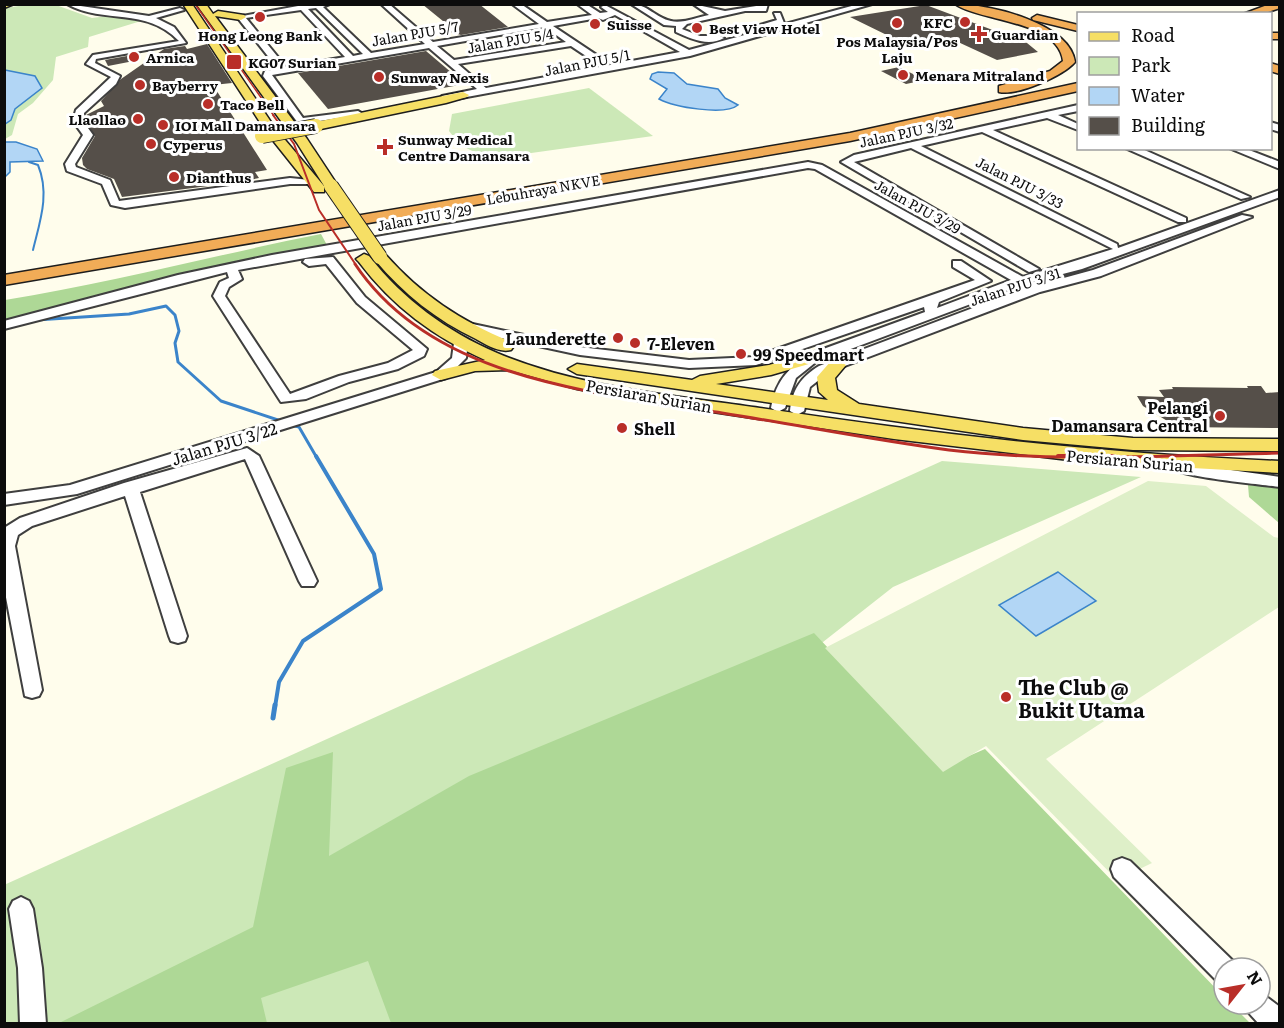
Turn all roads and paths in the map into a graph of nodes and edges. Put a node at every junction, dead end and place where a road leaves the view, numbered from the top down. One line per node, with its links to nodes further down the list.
1 (10, 4): 16 (main road)
2 (70, 4): 33 (street)
3 (201, 4): 56 (main road)
4 (211, 4): 30 (main road)
5 (384, 4): 45 (street)
6 (515, 4): 39 (street)
7 (580, 4): 24 (street)
8 (634, 4): 40 (street)
9 (696, 4): 28 (street)
10 (844, 4): 32 (street)
11 (869, 4): 41 (street, Jalan PJU 5/1)
12 (880, 4): 41 (street, Jalan PJU 5/1)
13 (960, 4): 65 (highway)
14 (968, 4): 42 (highway)
15 (982, 4): 43 (highway)
16 (4, 5)
17 (605, 5): 24 (street); 27 (street); 50 (street)
18 (1280, 5): 25 (highway); 26 (highway)
19 (181, 6): 33 (street); 75 (main road, Persiaran Surian)
20 (762, 6): 29 (street); 32 (street)
21 (323, 7): 23 (street); 47 (street)
22 (1032, 9): 37 (highway)
23 (305, 10): 34 (street); 49 (street)
24 (590, 11): 31 (street)
25 (1255, 12)
26 (1265, 12)
27 (615, 13): 31 (street, Jalan PJU 5/7); 46 (street)
28 (712, 13): 29 (street); 35 (street)
29 (728, 13): 35 (street)
30 (219, 14): 34 (main road); 38 (main road); 56 (main road)
31 (599, 15): 36 (street); 39 (street, Jalan PJU 5/7)
32 (777, 15): 40 (street); 41 (street)
33 (152, 17): 75 (street)
34 (241, 17): 57 (street)
35 (705, 19): 40 (street)
36 (608, 21)
37 (1077, 21)
38 (230, 23)
39 (545, 24): 44 (street); 45 (street, Jalan PJU 5/7)
40 (683, 24)
41 (801, 25): 50 (street, Jalan PJU 5/1); 50 (street, Jalan PJU 5/1)
42 (1077, 29)
43 (1077, 29)
44 (572, 43): 54 (street); 55 (street, Jalan PJU 5/4)
45 (429, 44): 51 (street, Jalan PJU 5/7); 55 (street)
46 (669, 44): 50 (street); 53 (street)
47 (362, 48): 49 (street); 51 (street)
48 (655, 49): 54 (street)
49 (343, 50): 52 (street)
50 (689, 52): 53 (street, Jalan PJU 5/1); 67 (street, Jalan PJU 5/1)
51 (369, 55): 52 (street, Jalan PJU 5/7)
52 (350, 58): 57 (street, Jalan PJU 5/7)
53 (664, 58): 60 (street, Jalan PJU 5/1)
54 (601, 62): 60 (street)
55 (452, 63): 60 (street)
56 (249, 68): 58 (main road)
57 (283, 69): 62 (street)
58 (264, 74): 62 (main road); 70 (main road, Persiaran Surian)
59 (1077, 76): 65 (highway, Lebuhraya NKVE)
60 (489, 87): 63 (street, Jalan PJU 5/1)
61 (1077, 87): 85 (highway, Lebuhraya NKVE)
62 (278, 90): 67 (street)
63 (463, 94): 67 (street, Jalan PJU 5/1); 75 (main road, bridge)
64 (1077, 108): 66 (street, Jalan PJU 3/32)
65 (945, 109): 82 (highway, Lebuhraya NKVE)
66 (1049, 115): 68 (street); 69 (street, Jalan PJU 3/32)
67 (318, 124): 70 (street)
68 (1077, 127)
69 (985, 130): 71 (street, Jalan PJU 3/32); 79 (street)
70 (303, 142): 75 (main road, Persiaran Surian)
71 (914, 146): 80 (street, Jalan PJU 3/33); 84 (street, Jalan PJU 3/32)
72 (1135, 150): 77 (street)
73 (1239, 150): 74 (street)
74 (1280, 166)
75 (318, 186): 90 (main road, Persiaran Surian)
76 (1280, 193): 86 (street, Jalan PJU 3/31)
77 (1245, 197)
78 (1280, 205): 87 (street, Jalan PJU 3/31)
79 (1182, 220)
80 (1113, 246)
81 (957, 264): 88 (street)
82 (4, 267)
83 (236, 267): 83 (street); 86 (street, Jalan PJU 3/29); 89 (street, Jalan PJU 3/29)
84 (1033, 269)
85 (4, 280)
86 (1022, 281): 87 (street, Jalan PJU 3/29); 88 (street, Jalan PJU 3/31)
87 (1036, 290): 92 (street, Jalan PJU 3/31)
88 (933, 307): 90 (street); 91 (street, Jalan PJU 3/31)
89 (4, 324)
90 (465, 338): 93 (main road, Persiaran Surian); 94 (street); 95 (main road, Persiaran Surian); 96 (main road)
91 (820, 355): 95 (main road); 96 (street, Jalan PJU 3/31)
92 (837, 365): 96 (street, Jalan PJU 3/31); 97 (main road)
93 (515, 366): 94 (main road); 98 (main road, Persiaran Surian)
94 (441, 375): 104 (street, Jalan PJU 3/22)
95 (658, 383): 96 (main road, Persiaran Surian)
96 (788, 405): 97 (main road, Persiaran Surian); 98 (main road)
97 (863, 412): 99 (main road, Persiaran Surian)
98 (914, 436): 100 (main road, Persiaran Surian)
99 (1280, 445)
100 (1171, 464): 101 (main road, Persiaran Surian); 102 (street)
101 (1280, 467)
102 (1280, 482)
103 (130, 487): 105 (street); 106 (street); 107 (street)
104 (8, 504)
105 (308, 582)
106 (11, 614): 108 (street)
107 (178, 636)
108 (32, 690)
109 (1122, 869): 111 (street)
110 (21, 909): 112 (street)
111 (1212, 958)
112 (33, 1023)

